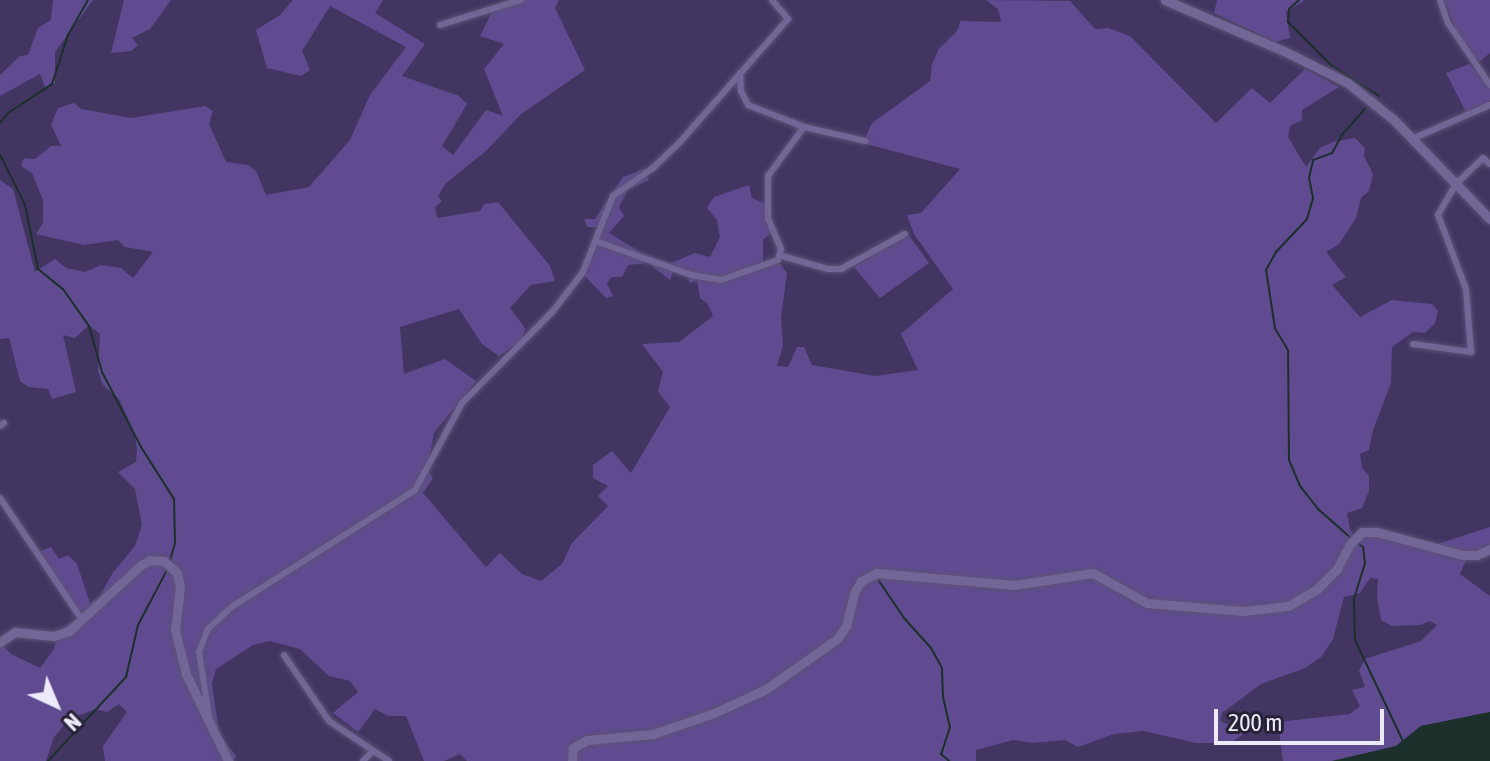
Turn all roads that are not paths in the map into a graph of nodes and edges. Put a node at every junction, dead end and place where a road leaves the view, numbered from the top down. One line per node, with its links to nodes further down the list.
1 (521, 0): 5 (street)
2 (772, 0): 6 (street)
3 (1165, 0): 10 (street)
4 (1440, 0): 7 (street)
5 (440, 25)
6 (740, 73): 9 (street); 16 (street)
7 (1490, 85)
8 (1490, 105): 10 (street)
9 (804, 127): 11 (street); 17 (street)
10 (1412, 139): 13 (street)
11 (865, 141)
12 (1490, 164): 13 (street)
13 (1456, 184): 14 (street); 18 (street)
14 (1490, 219)
15 (905, 234): 17 (street)
16 (598, 242): 17 (street); 24 (street)
17 (782, 256)
18 (1413, 344)
19 (0, 498): 21 (street)
20 (1490, 549): 29 (street)
21 (83, 621): 22 (street); 24 (street)
22 (0, 642)
23 (284, 655): 25 (street)
24 (209, 720): 26 (street)
25 (373, 751): 27 (street); 28 (street)
26 (228, 761)
27 (363, 761)
28 (389, 761)
29 (572, 761)

